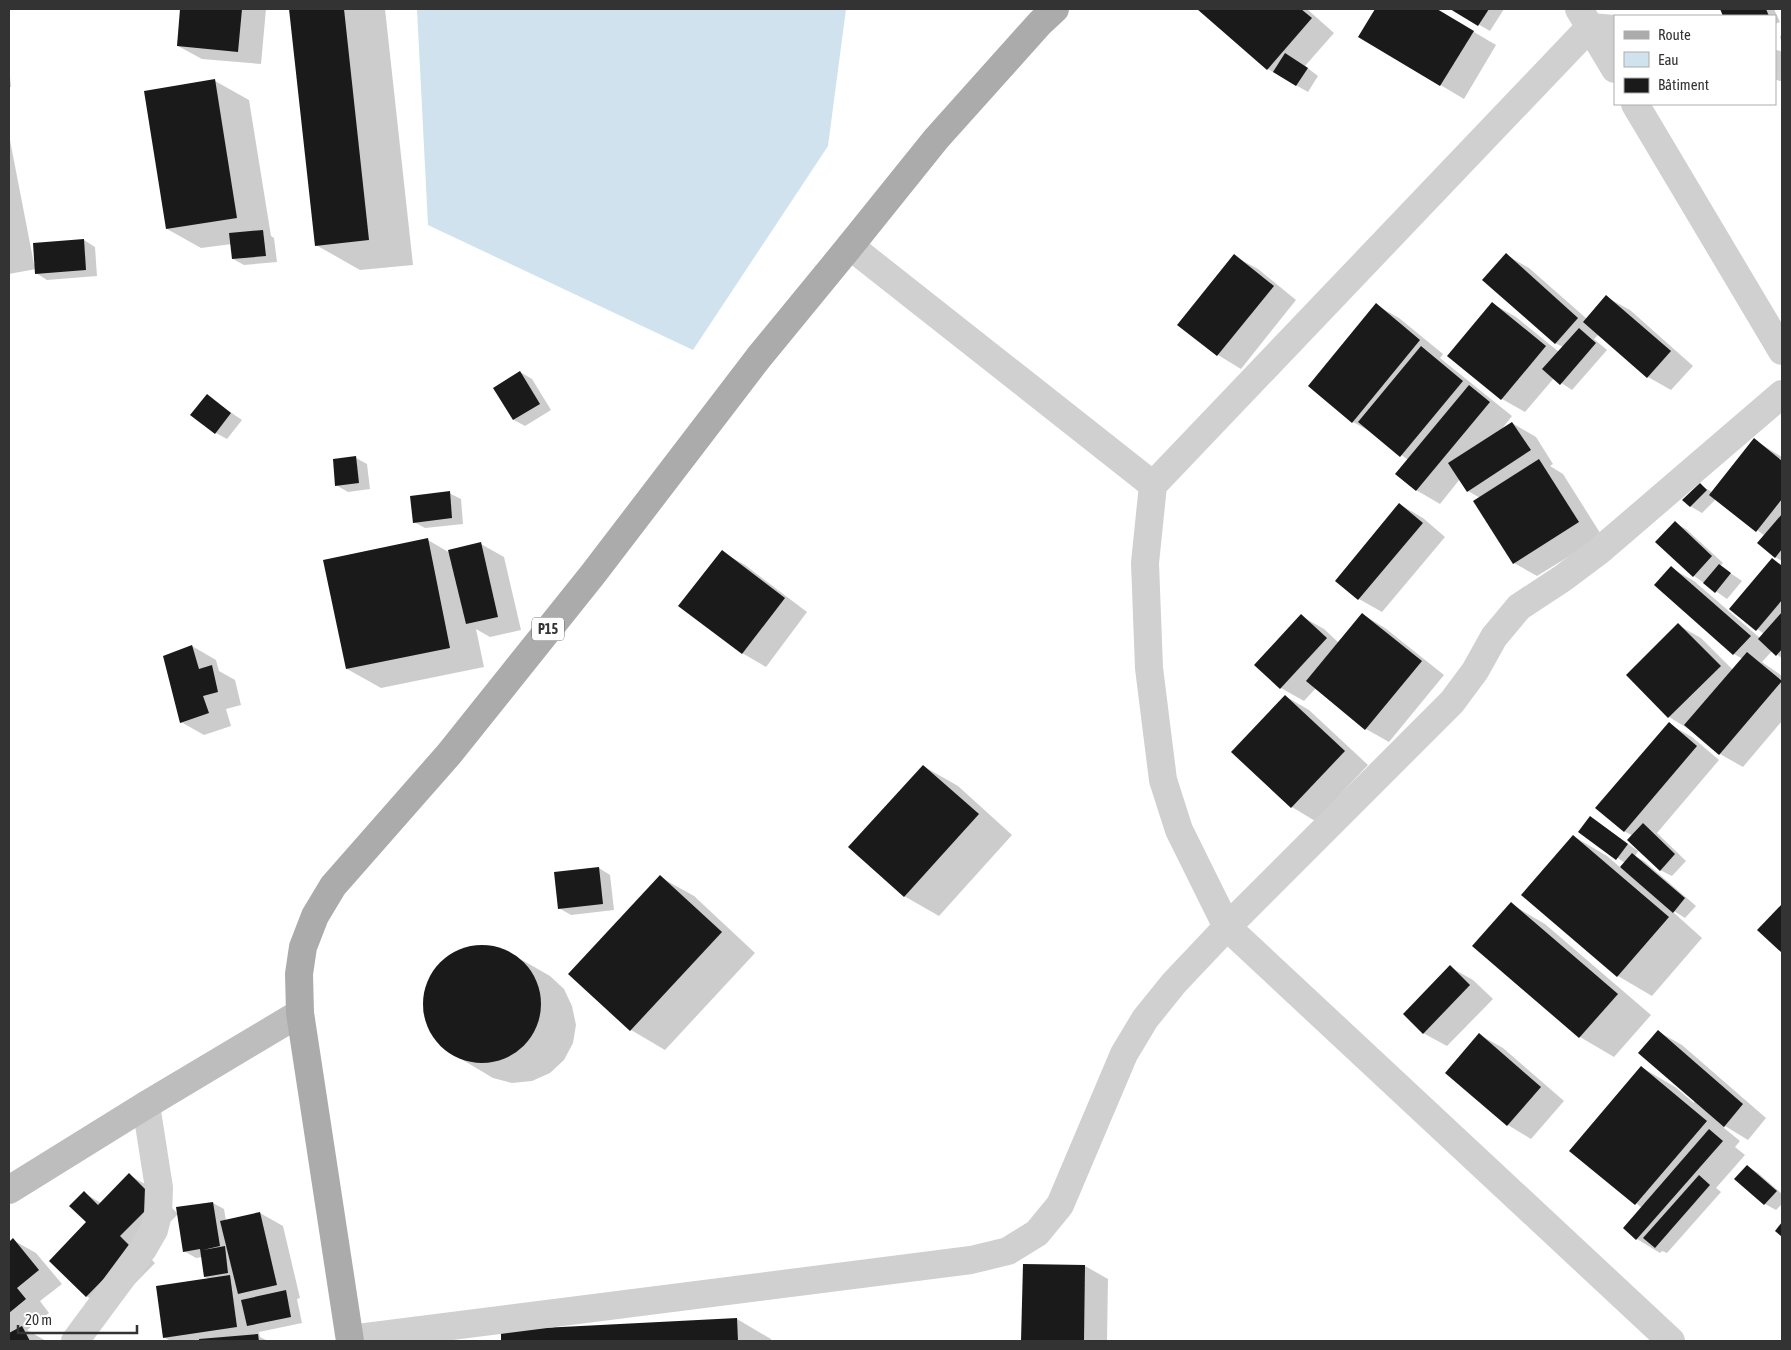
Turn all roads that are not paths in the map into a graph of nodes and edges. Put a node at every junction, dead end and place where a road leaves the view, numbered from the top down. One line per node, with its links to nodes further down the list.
1 (1055, 9): 5 (main road, P15)
2 (1595, 21): 3 (street); 8 (street)
3 (1614, 67)
4 (1636, 105): 6 (street)
5 (850, 246): 8 (street); 10 (main road, P15)
6 (1782, 351)
7 (1782, 394): 9 (street)
8 (1153, 485): 9 (street)
9 (1227, 927): 13 (street); 15 (street)
10 (300, 1013): 11 (street); 13 (main road, P15)
11 (146, 1105): 12 (street); 14 (street)
12 (9, 1190)
13 (350, 1340)
14 (75, 1341)
15 (1670, 1341)

